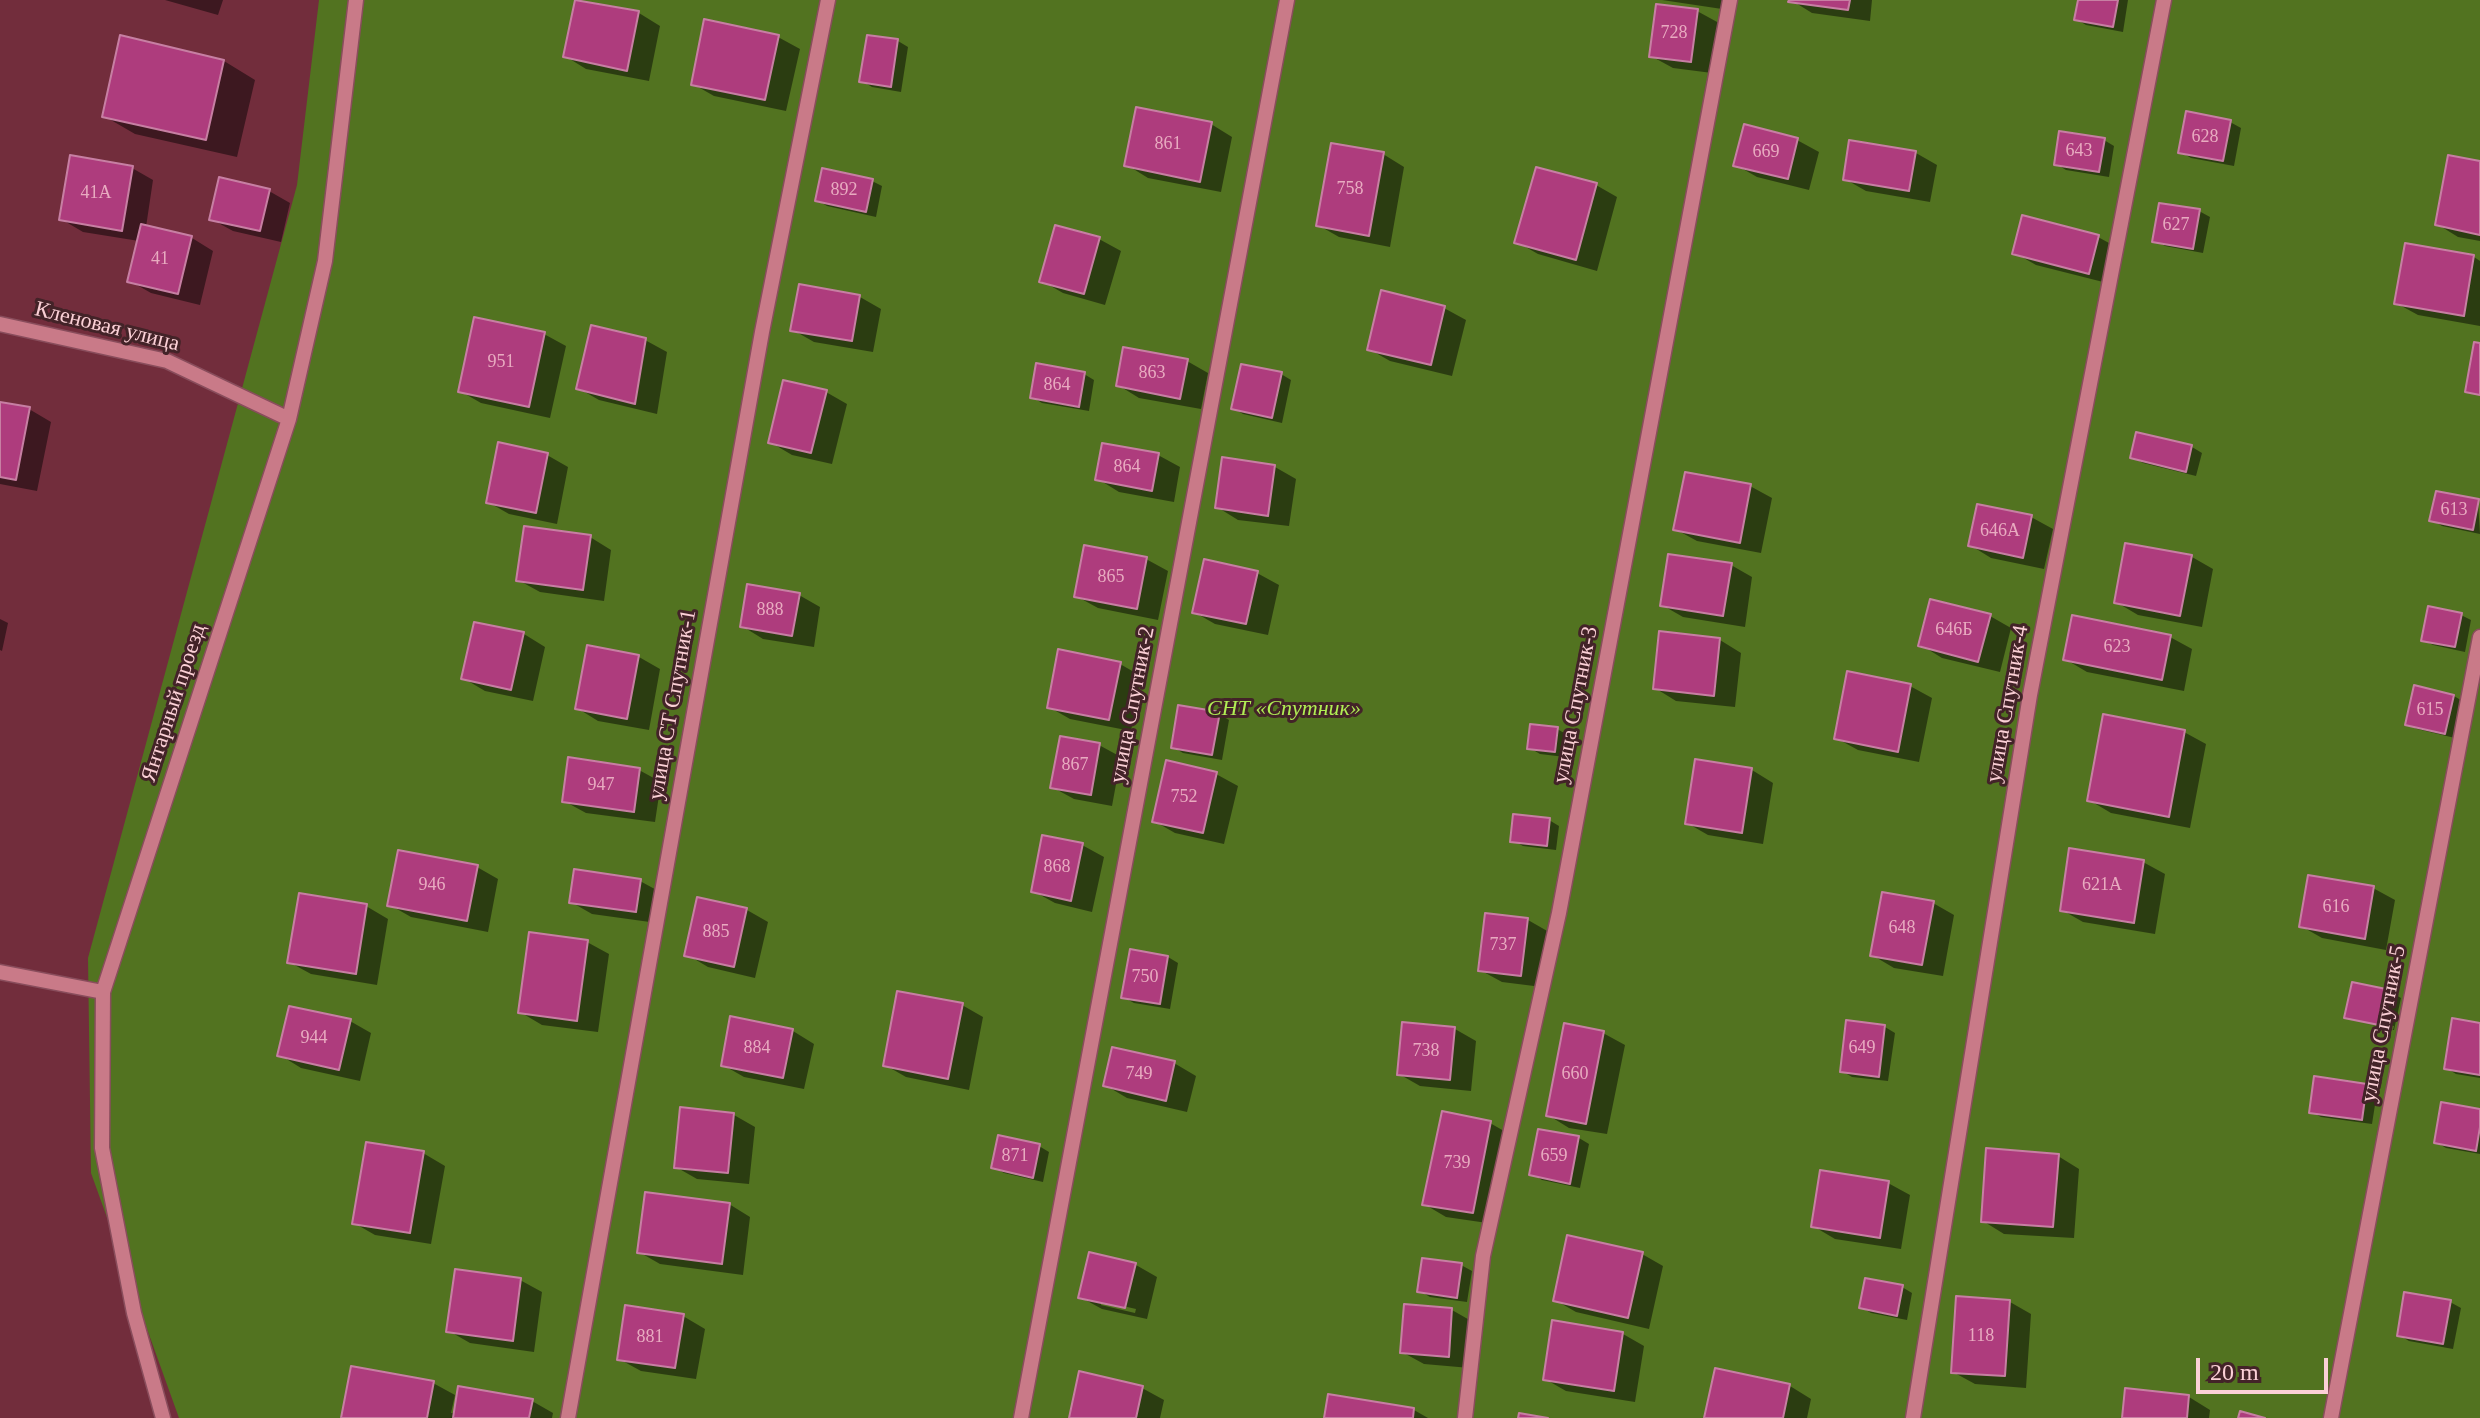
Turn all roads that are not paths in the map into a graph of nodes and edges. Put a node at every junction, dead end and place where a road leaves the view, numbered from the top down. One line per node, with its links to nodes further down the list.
1 (356, 0): 7 (street, Янтарный проезд)
2 (828, 0): 12 (street, улица СТ Спутник-1)
3 (1287, 0): 13 (street, улица Спутник-2)
4 (1730, 0): 14 (street, улица Спутник-3)
5 (2164, 0): 15 (street, улица Спутник-4)
6 (0, 324): 7 (street, Кленовая улица)
7 (289, 419): 10 (street, Янтарный проезд)
8 (2480, 637): 16 (street, улица Спутник-5)
9 (0, 972): 10 (street)
10 (103, 992): 11 (street, Янтарный проезд)
11 (163, 1418)
12 (568, 1418)
13 (1021, 1418)
14 (1465, 1418)
15 (1913, 1418)
16 (2331, 1418)

